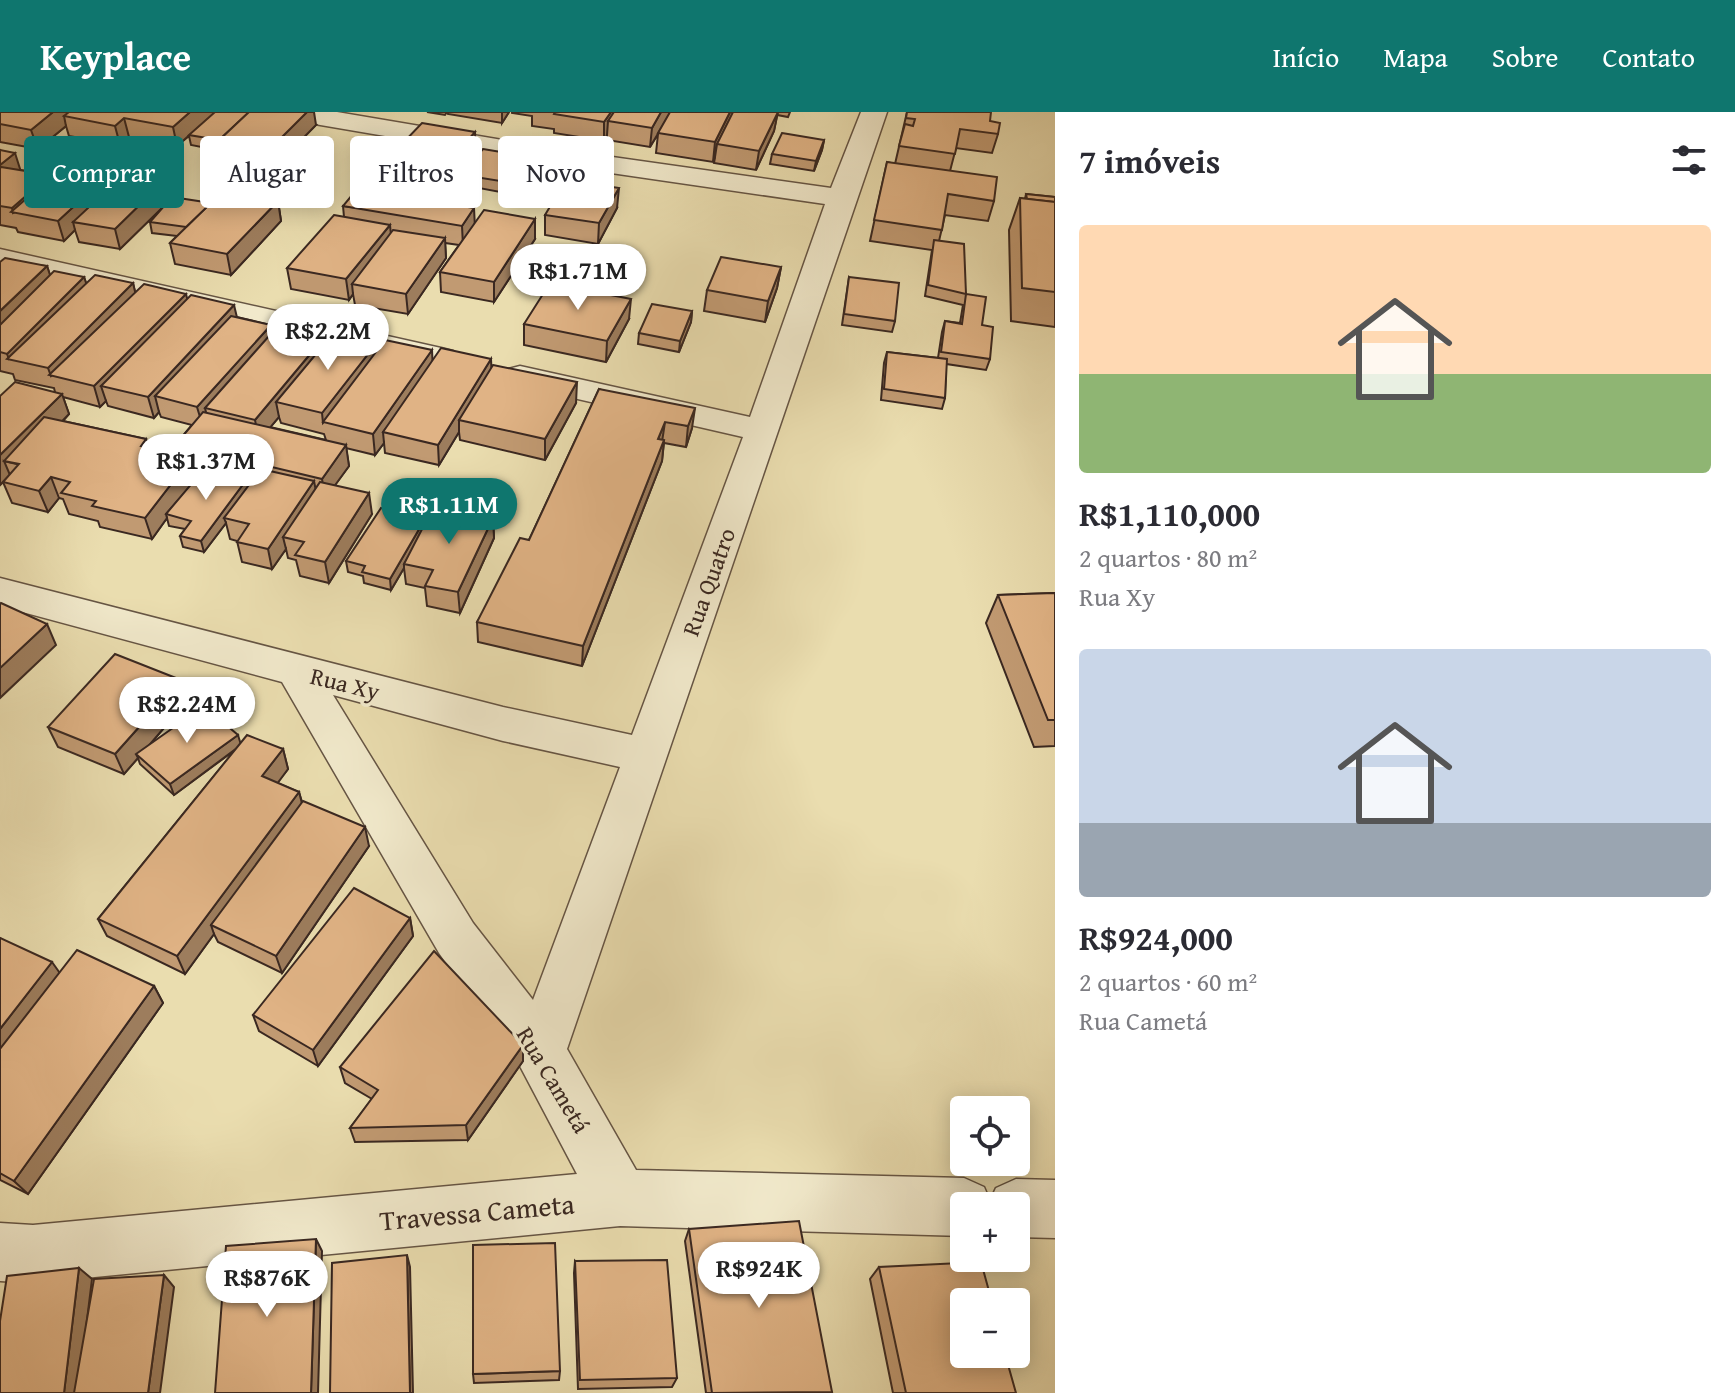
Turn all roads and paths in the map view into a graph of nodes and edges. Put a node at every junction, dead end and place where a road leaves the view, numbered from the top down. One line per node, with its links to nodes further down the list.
1 (291, 112): 3 (street)
2 (874, 112): 3 (street, Rua Quatro)
3 (841, 198): 5 (street, Rua Quatro)
4 (0, 258): 5 (street)
5 (763, 431): 8 (street, Rua Quatro)
6 (0, 592): 7 (street, Rua Xy)
7 (298, 672): 8 (street, Rua Xy); 9 (street, Rua Cametá)
8 (646, 755): 9 (street, Rua Quatro)
9 (540, 1051): 10 (street, Rua Cametá)
10 (620, 1198): 11 (street); 14 (street, Travessa Cameta)
11 (950, 1207)
12 (1030, 1208): 13 (street)
13 (1055, 1209)
14 (0, 1252)

